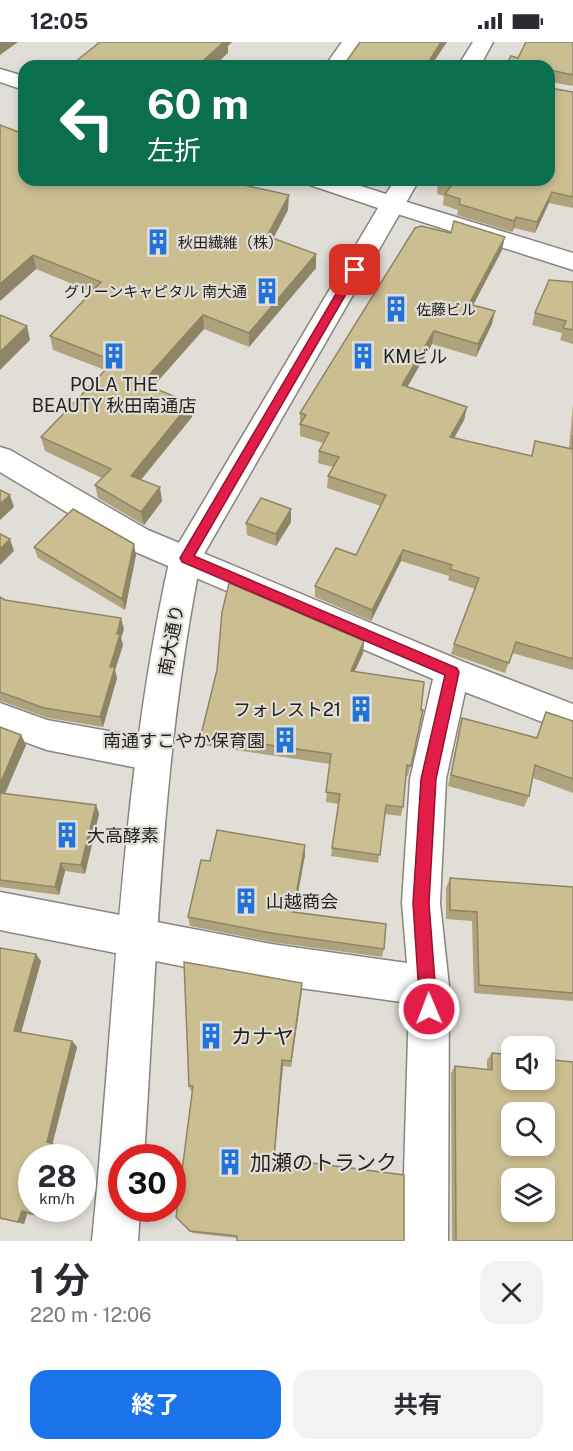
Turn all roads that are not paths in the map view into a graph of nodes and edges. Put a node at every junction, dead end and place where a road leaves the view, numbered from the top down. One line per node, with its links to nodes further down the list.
1 (352, 42): 3 (street)
2 (483, 42): 4 (street)
3 (340, 60)
4 (473, 60)
5 (0, 75): 6 (street)
6 (18, 81)
7 (359, 186): 8 (street)
8 (400, 192): 9 (street); 11 (street, 南大通り)
9 (573, 262)
10 (0, 458): 11 (street)
11 (186, 558): 12 (street); 15 (street, 南大通り)
12 (452, 672): 14 (street); 18 (street)
13 (0, 718): 15 (street)
14 (573, 719)
15 (153, 755): 17 (street, 南大通り)
16 (0, 911): 17 (street)
17 (140, 939): 18 (street); 19 (street, 南大通り)
18 (429, 986): 22 (street)
19 (123, 1144)
20 (117, 1222): 21 (street, 南大通り)
21 (115, 1241)
22 (425, 1241)

